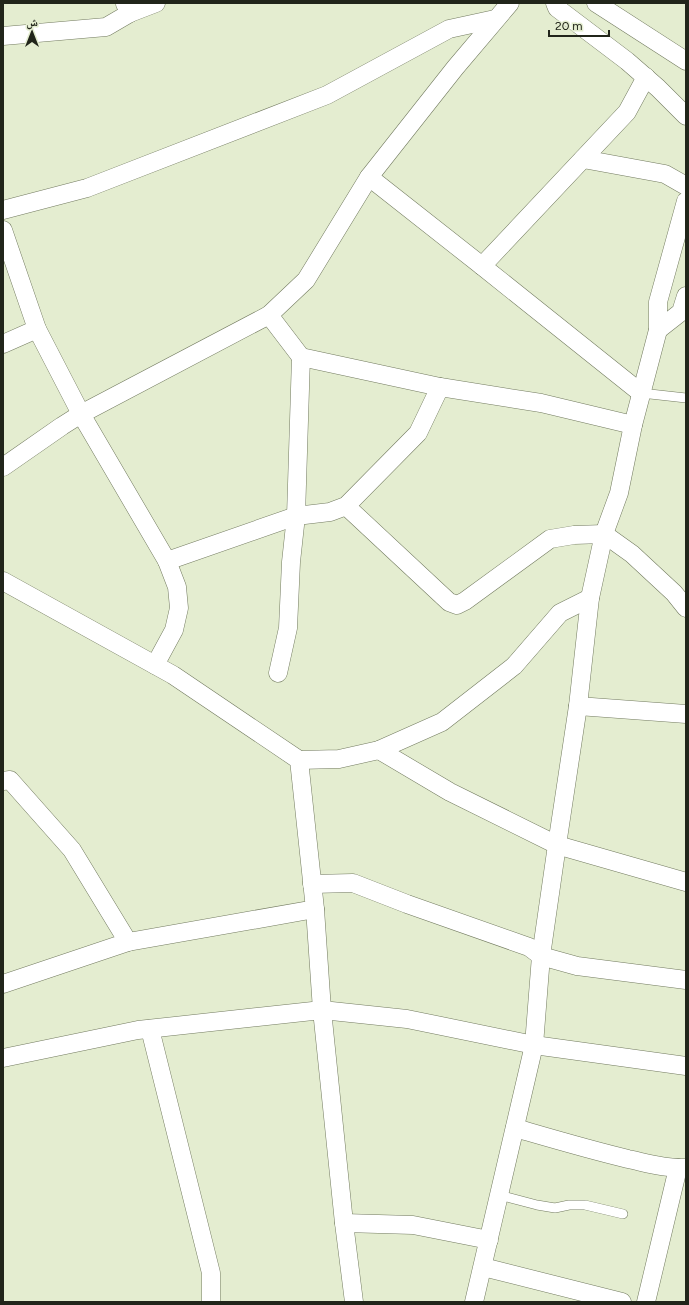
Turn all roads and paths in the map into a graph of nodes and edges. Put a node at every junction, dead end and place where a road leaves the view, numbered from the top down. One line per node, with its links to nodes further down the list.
1 (156, 3): 5 (street)
2 (510, 3): 6 (street)
3 (555, 3): 9 (street)
4 (596, 3): 8 (street)
5 (127, 8): 7 (street)
6 (495, 19): 12 (street); 15 (street)
7 (3, 36)
8 (686, 62)
9 (646, 78): 10 (street); 11 (street)
10 (686, 116)
11 (582, 159): 13 (street); 17 (street)
12 (369, 178): 17 (street); 19 (street)
13 (686, 186)
14 (686, 201): 21 (street)
15 (3, 210)
16 (3, 230): 20 (street)
17 (482, 266): 25 (street)
18 (686, 296): 21 (street)
19 (269, 315): 23 (street); 27 (street)
20 (37, 329): 22 (street); 27 (street)
21 (658, 330): 25 (street)
22 (3, 344)
23 (301, 357): 24 (street); 31 (street)
24 (440, 387): 28 (street); 30 (street)
25 (641, 393): 26 (lane); 28 (street)
26 (686, 398)
27 (81, 414): 29 (street); 33 (street)
28 (633, 425): 32 (street)
29 (3, 467)
30 (346, 506): 31 (street); 32 (street)
31 (296, 516): 33 (street); 38 (street)
32 (604, 534): 35 (street); 36 (street)
33 (167, 561): 37 (street)
34 (3, 581): 37 (street)
35 (590, 598): 39 (street); 41 (street)
36 (686, 608)
37 (155, 665): 42 (street)
38 (278, 673)
39 (578, 706): 40 (street); 44 (street)
40 (686, 714)
41 (379, 750): 42 (street); 44 (street)
42 (299, 760): 46 (street)
43 (3, 781): 48 (street)
44 (557, 845): 45 (street); 49 (street)
45 (686, 882)
46 (312, 884): 47 (street); 49 (street)
47 (315, 909): 48 (street); 52 (street)
48 (128, 942): 51 (street)
49 (541, 956): 50 (street); 54 (street)
50 (686, 980)
51 (3, 984)
52 (322, 1010): 53 (street); 54 (street); 61 (street)
53 (150, 1029): 55 (street); 64 (street)
54 (534, 1045): 56 (street); 57 (street)
55 (3, 1058)
56 (686, 1066)
57 (515, 1128): 58 (street); 59 (street)
58 (682, 1168): 68 (street)
59 (500, 1195): 60 (lane); 62 (street)
60 (623, 1214)
61 (344, 1223): 62 (street); 65 (street)
62 (489, 1240): 63 (street)
63 (483, 1267): 66 (street); 67 (street)
64 (211, 1302)
65 (354, 1302)
66 (474, 1302)
67 (622, 1302)
68 (646, 1302)

